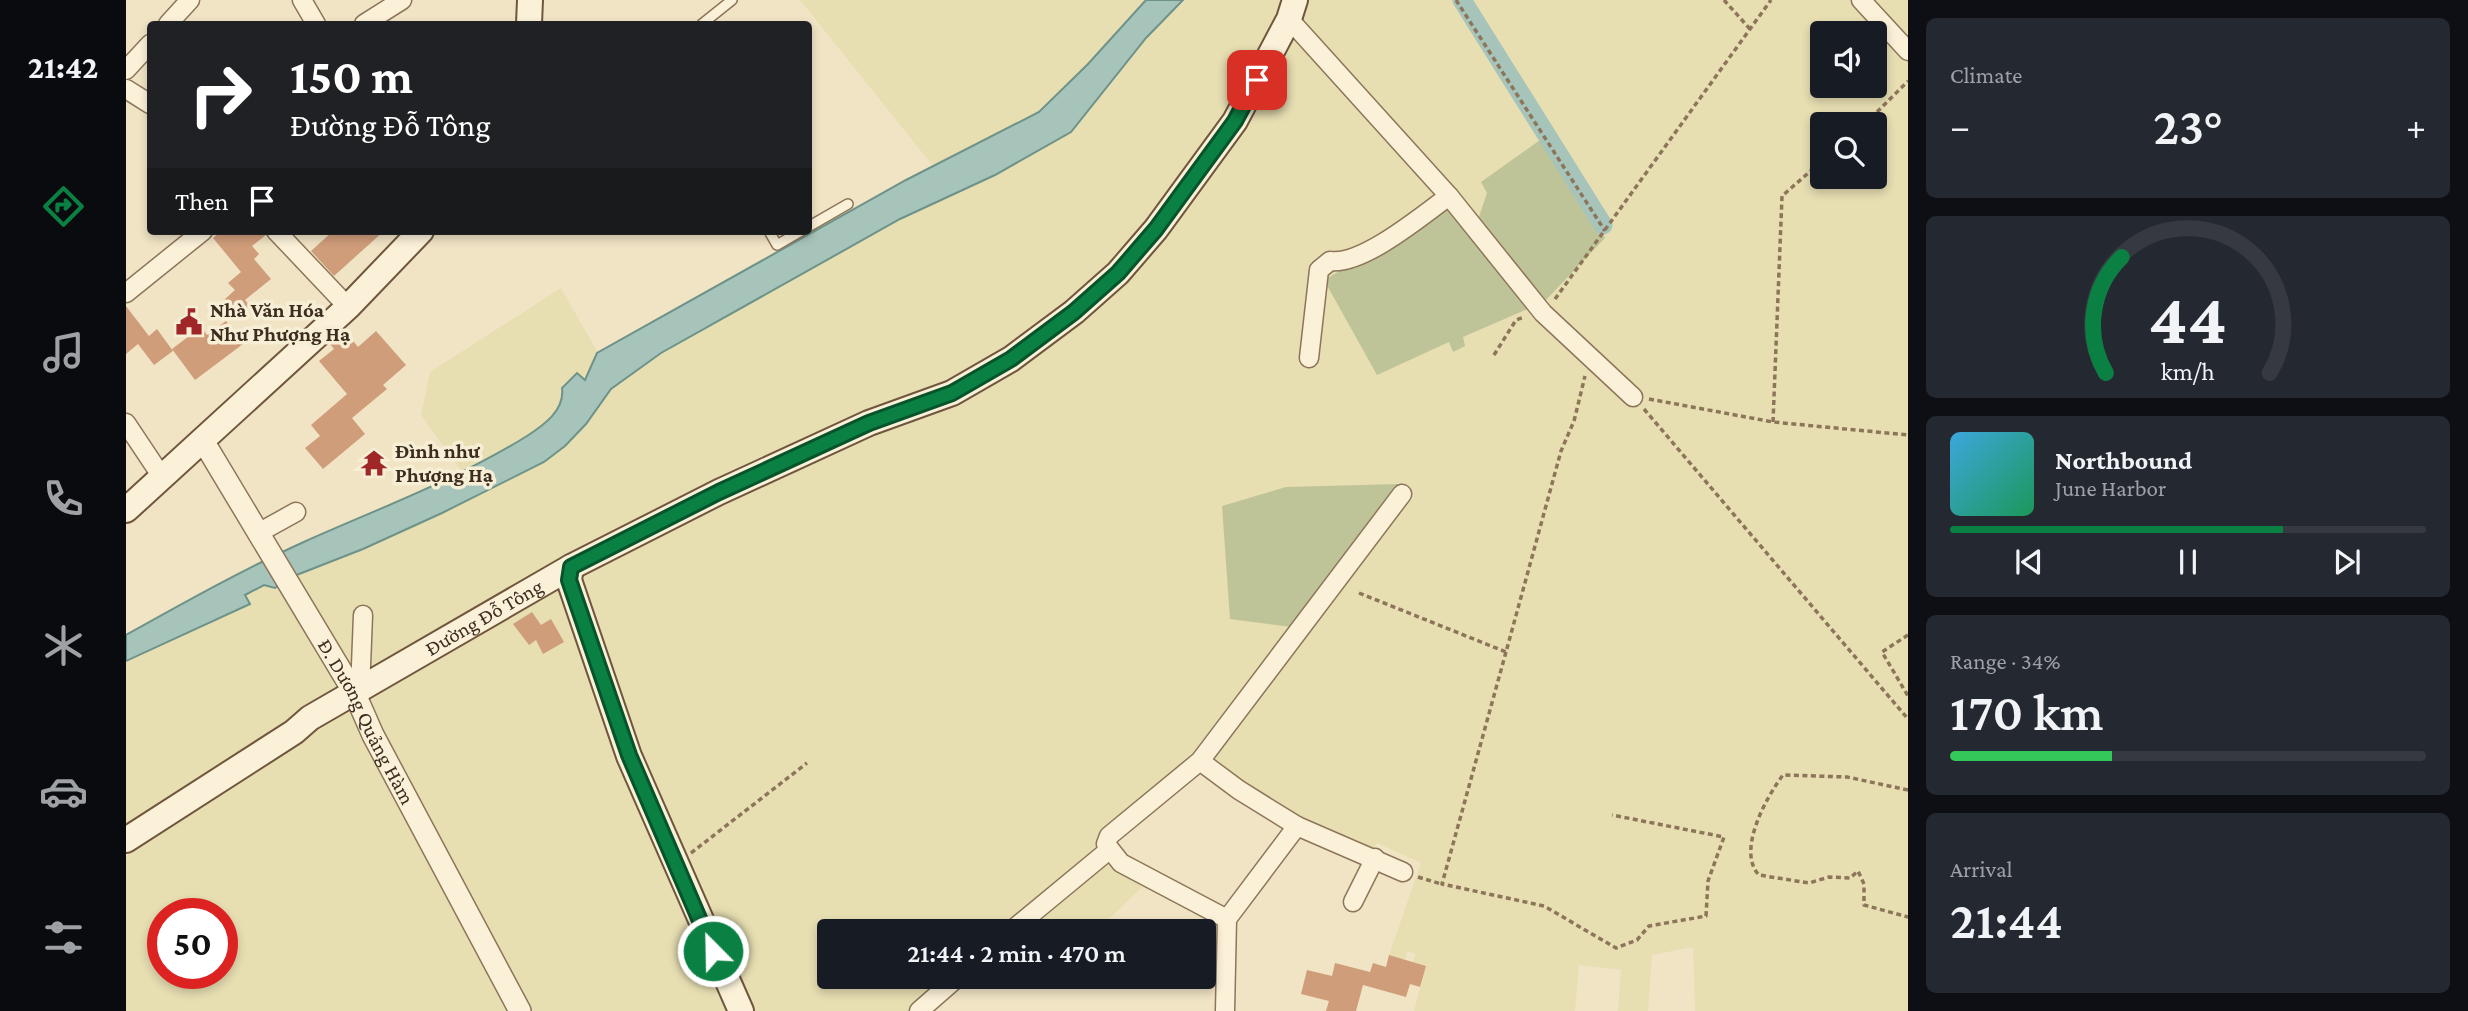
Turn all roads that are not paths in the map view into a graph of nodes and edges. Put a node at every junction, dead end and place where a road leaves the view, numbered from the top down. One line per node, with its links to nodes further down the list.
1 (190, 0): 8 (street)
2 (302, 0): 9 (street)
3 (402, 0): 10 (street)
4 (530, 0): 11 (main road)
5 (732, 0): 12 (lane)
6 (1861, 0): 14 (street)
7 (1292, 10): 18 (street); 37 (main road, Đường Đỗ Tông)
8 (171, 21)
9 (314, 21)
10 (369, 21)
11 (529, 21)
12 (706, 21)
13 (147, 47): 15 (street)
14 (1908, 51)
15 (126, 70)
16 (126, 89): 17 (street)
17 (147, 102)
18 (1450, 196): 28 (street); 29 (street)
19 (848, 204): 20 (lane)
20 (812, 225)
21 (198, 235): 26 (street)
22 (280, 235): 27 (street)
23 (417, 235): 27 (main road)
24 (772, 235): 25 (lane)
25 (795, 235)
26 (126, 293)
27 (348, 307): 31 (main road)
28 (1309, 358)
29 (1633, 397)
30 (126, 423): 32 (street)
31 (202, 439): 32 (main road); 36 (street, Đ. Dương Quảng Hàm)
32 (162, 477): 34 (main road)
33 (1402, 494): 40 (street)
34 (126, 510)
35 (296, 512): 36 (street)
36 (261, 537): 39 (street, Đ. Dương Quảng Hàm)
37 (571, 567): 39 (main road, Đường Đỗ Tông); 51 (main road)
38 (363, 615): 39 (street)
39 (357, 692): 42 (main road, Đường Đỗ Tông); 50 (street, Đ. Dương Quảng Hàm)
40 (1200, 761): 41 (street); 43 (street)
41 (1297, 825): 44 (street); 48 (street)
42 (126, 840)
43 (1110, 850): 47 (street); 48 (street)
44 (1376, 858): 45 (street); 46 (street)
45 (1403, 872)
46 (1353, 902)
47 (1026, 919)
48 (1227, 919): 53 (street)
49 (944, 989): 52 (street)
50 (520, 1011)
51 (741, 1011)
52 (919, 1011)
53 (1224, 1011)

